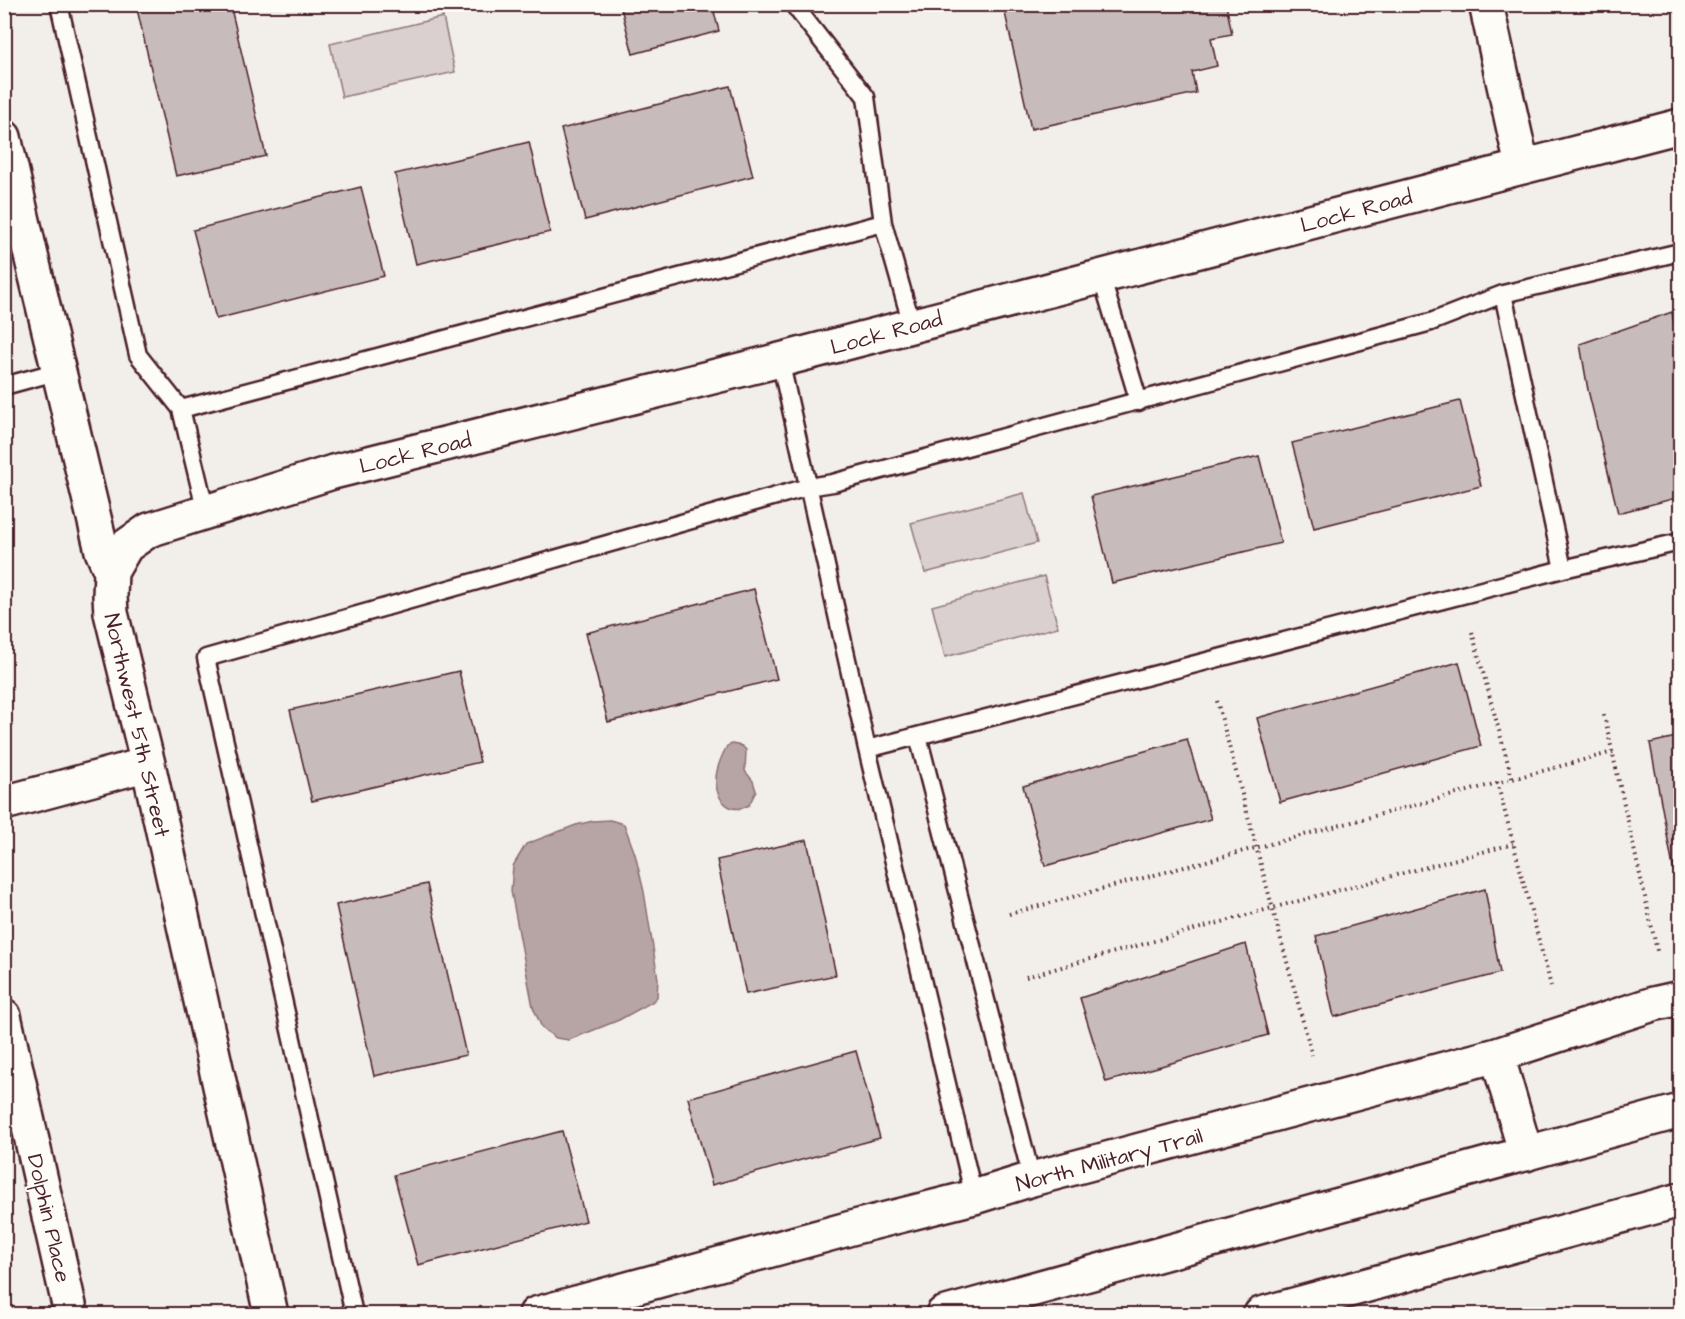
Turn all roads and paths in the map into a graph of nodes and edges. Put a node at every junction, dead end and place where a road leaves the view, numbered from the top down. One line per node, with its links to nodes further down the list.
1 (59, 4): 17 (lane)
2 (793, 4): 7 (lane)
3 (1486, 4): 6 (street)
4 (1680, 126): 6 (street, Lock Road)
5 (4, 137): 8 (street, Northwest 5th Street)
6 (1522, 166): 10 (street, Lock Road)
7 (883, 223): 12 (lane); 17 (lane)
8 (16, 246): 14 (street, Northwest 5th Street)
9 (1680, 252): 11 (lane)
10 (1101, 276): 12 (street, Lock Road); 16 (lane)
11 (1503, 294): 16 (lane); 21 (lane)
12 (912, 326): 13 (street, Lock Road)
13 (780, 360): 18 (lane); 19 (street, Lock Road)
14 (59, 371): 15 (lane); 22 (street, Northwest 5th Street)
15 (4, 386)
16 (1139, 402): 18 (lane)
17 (181, 409): 19 (lane)
18 (808, 487): 27 (lane); 51 (lane)
19 (206, 512): 22 (street, Lock Road)
20 (1680, 542): 21 (lane)
21 (1563, 569): 26 (lane)
22 (111, 572): 29 (street, Northwest 5th Street)
23 (1473, 632): 30 (path)
24 (1217, 701): 34 (path)
25 (1604, 715): 28 (path)
26 (918, 736): 27 (lane); 46 (lane)
27 (867, 749): 47 (lane)
28 (1613, 752): 30 (path); 37 (path)
29 (148, 764): 32 (street); 50 (street, Northwest 5th Street)
30 (1512, 778): 31 (path)
31 (1497, 782): 33 (path); 34 (path)
32 (4, 802)
33 (1513, 844): 35 (path); 39 (path)
34 (1256, 847): 35 (path); 36 (path)
35 (1272, 908): 38 (path); 42 (path)
36 (1009, 914)
37 (1658, 955)
38 (1026, 977)
39 (1551, 986)
40 (1680, 998): 43 (street, North Military Trail)
41 (4, 1016): 49 (street, Dolphin Place)
42 (1312, 1055)
43 (1497, 1055): 45 (street); 46 (street, North Military Trail)
44 (1680, 1111): 45 (street)
45 (1526, 1154): 53 (street)
46 (1032, 1179): 47 (street, North Military Trail)
47 (974, 1197): 52 (street, North Military Trail)
48 (1680, 1200): 54 (street)
49 (71, 1314)
50 (271, 1314)
51 (354, 1314)
52 (536, 1314)
53 (943, 1314)
54 (1261, 1314)

